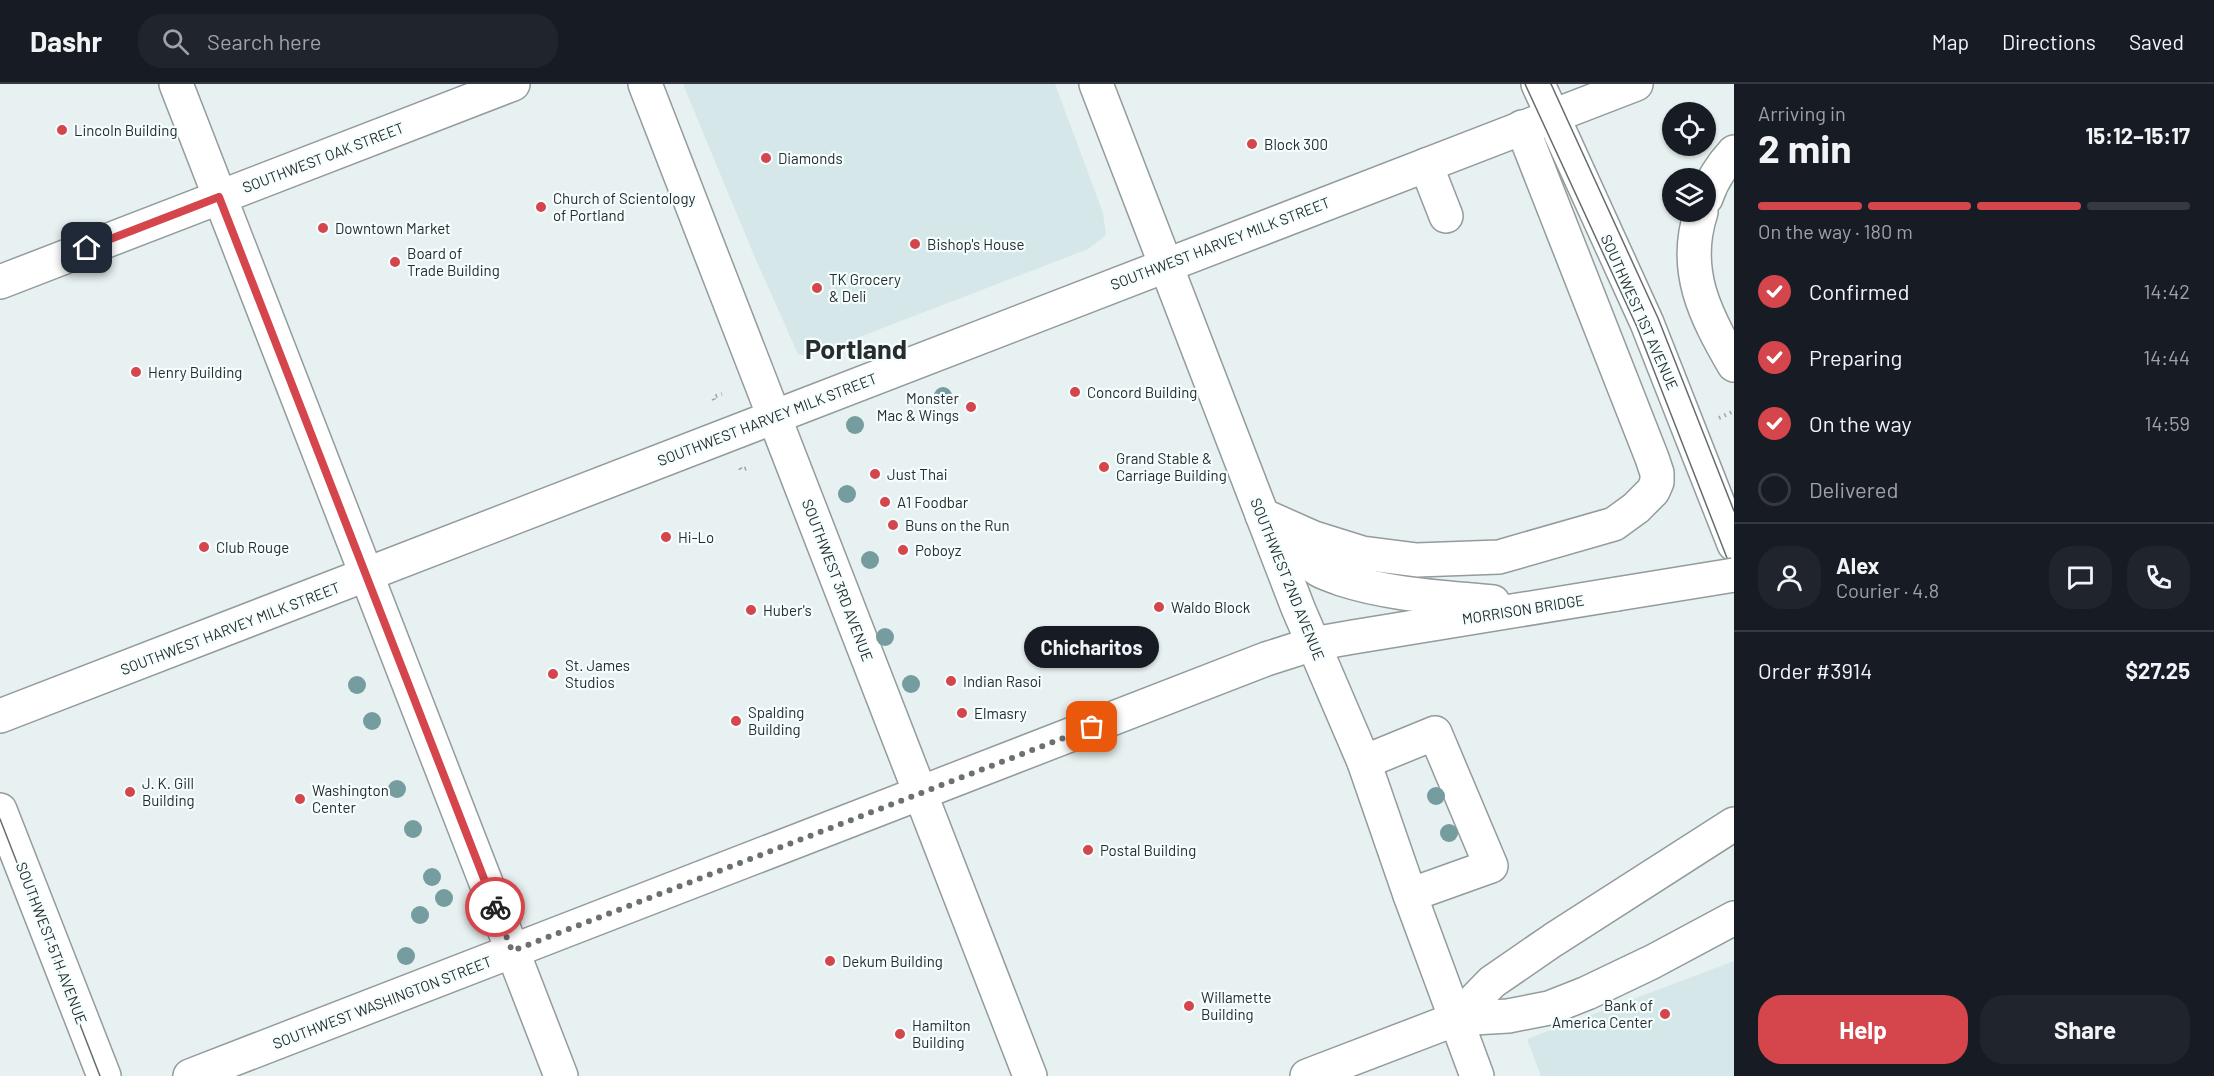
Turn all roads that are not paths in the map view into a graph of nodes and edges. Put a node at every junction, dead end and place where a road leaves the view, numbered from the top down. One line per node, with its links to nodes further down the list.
1 (176, 84): 12 (main road)
2 (513, 84): 12 (main road, SOUTHWEST OAK STREET)
3 (645, 84): 18 (main road, SOUTHWEST 3RD AVENUE)
4 (1096, 84): 15 (main road, SOUTHWEST 2ND AVENUE)
5 (1538, 84): 7 (main road, SOUTHWEST 1ST AVENUE)
6 (1636, 84): 7 (main road, SOUTHWEST HARVEY MILK STREET)
7 (1553, 116): 8 (main road, SOUTHWEST HARVEY MILK STREET); 20 (main road, SOUTHWEST 1ST AVENUE)
8 (1522, 127): 10 (main road, SOUTHWEST HARVEY MILK STREET); 19 (main road)
9 (1734, 152): 11 (main road)
10 (1426, 165): 13 (main road); 15 (main road, SOUTHWEST HARVEY MILK STREET)
11 (1716, 176)
12 (219, 197): 16 (main road, SOUTHWEST OAK STREET); 22 (main road)
13 (1446, 216)
14 (1699, 222): 17 (main road)
15 (1166, 264): 18 (main road, SOUTHWEST HARVEY MILK STREET); 19 (main road, SOUTHWEST 2ND AVENUE)
16 (0, 282)
17 (1734, 365)
18 (775, 417): 22 (main road, SOUTHWEST HARVEY MILK STREET); 27 (main road, SOUTHWEST 3RD AVENUE)
19 (1262, 515): 23 (main road); 24 (main road, SOUTHWEST 2ND AVENUE)
20 (1734, 544)
21 (1734, 574): 23 (main road, MORRISON BRIDGE, bridge)
22 (367, 576): 25 (main road, SOUTHWEST HARVEY MILK STREET); 32 (main road)
23 (1539, 606): 24 (main road, MORRISON BRIDGE)
24 (1313, 644): 26 (main road, SOUTHWEST 2ND AVENUE); 27 (main road, SOUTHWEST WASHINGTON STREET)
25 (0, 716)
26 (1364, 762): 30 (main road, SOUTHWEST 2ND AVENUE); 30 (main road)
27 (921, 793): 32 (main road, SOUTHWEST WASHINGTON STREET); 37 (main road, SOUTHWEST 3RD AVENUE)
28 (0, 810): 34 (main road, SOUTHWEST 5TH AVENUE)
29 (1723, 831): 33 (main road)
30 (1410, 896): 33 (main road, SOUTHWEST 2ND AVENUE)
31 (1734, 918): 33 (main road)
32 (512, 951): 35 (main road, SOUTHWEST WASHINGTON STREET); 36 (main road)
33 (1456, 1018): 38 (main road); 39 (main road, SOUTHWEST 2ND AVENUE)
34 (104, 1076)
35 (190, 1076)
36 (561, 1076)
37 (1030, 1076)
38 (1307, 1076)
39 (1477, 1076)

